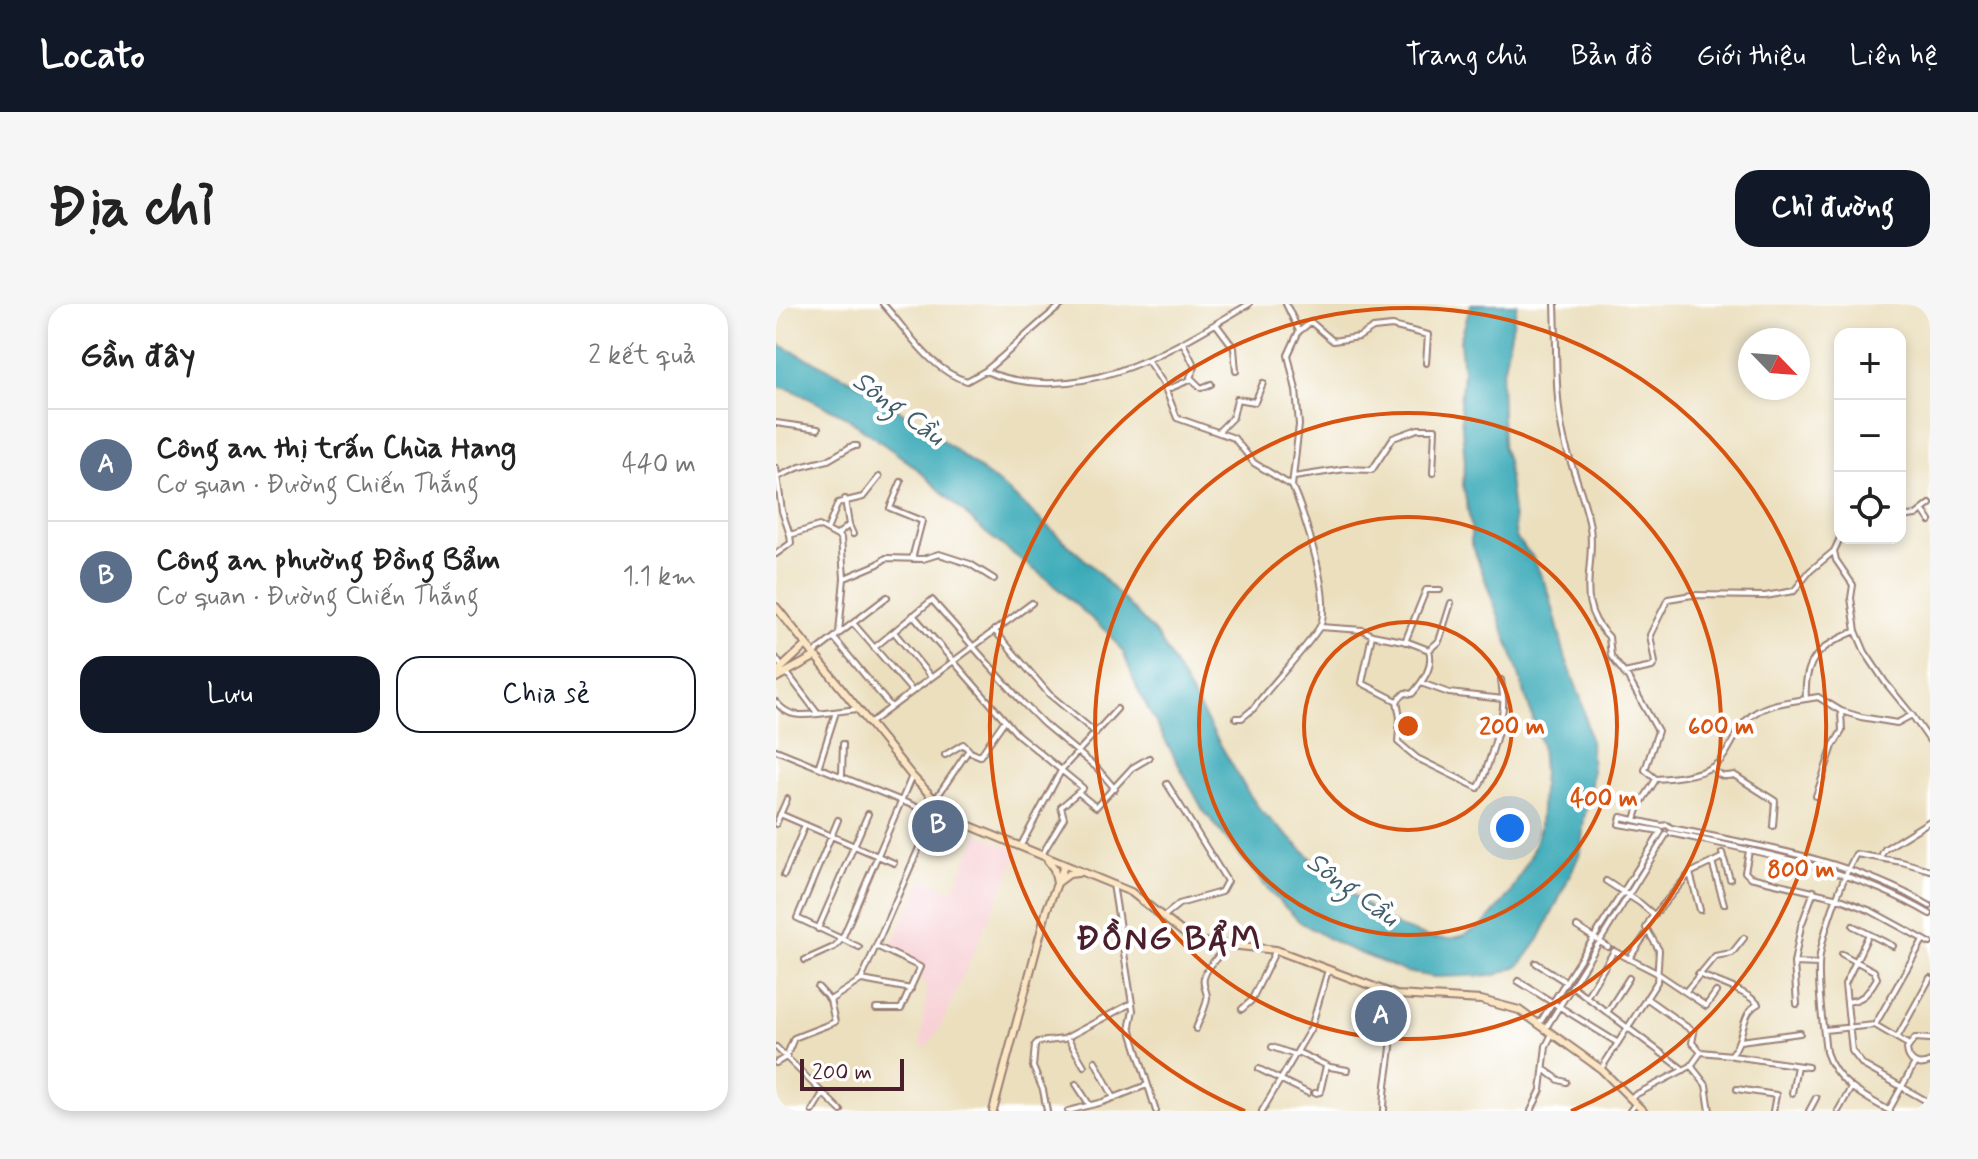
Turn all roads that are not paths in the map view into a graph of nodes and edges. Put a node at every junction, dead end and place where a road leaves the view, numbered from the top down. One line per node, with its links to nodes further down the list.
1 (883, 304): 11 (street)
2 (1249, 304): 6 (street)
3 (1286, 304): 7 (street)
4 (1555, 304): 69 (street)
5 (1061, 305): 11 (street)
6 (1216, 324): 8 (street); 12 (street)
7 (1299, 331): 10 (street); 25 (street)
8 (1183, 343): 9 (street); 13 (street)
9 (1148, 361): 11 (street); 16 (street)
10 (1426, 363)
11 (985, 371)
12 (1236, 371)
13 (1192, 379): 15 (street); 16 (street)
14 (1263, 383): 19 (street)
15 (1211, 384)
16 (1166, 390): 19 (street)
17 (776, 423): 18 (street)
18 (818, 429)
19 (1218, 432): 27 (street)
20 (857, 446): 23 (street)
21 (776, 468): 23 (street)
22 (1433, 473): 25 (street)
23 (777, 477): 30 (street)
24 (879, 477): 28 (street)
25 (1294, 477): 27 (street)
26 (901, 482): 43 (street)
27 (1292, 486): 53 (street)
28 (845, 499): 35 (street); 36 (street)
29 (1930, 504): 31 (street)
30 (782, 511): 32 (street); 38 (street)
31 (1923, 511): 33 (street); 34 (street)
32 (776, 513)
33 (1906, 518)
34 (1930, 521)
35 (849, 525): 37 (street); 39 (street)
36 (827, 530): 38 (street); 39 (street)
37 (853, 534)
38 (790, 535): 42 (street)
39 (837, 535): 44 (street)
40 (1837, 544): 41 (street)
41 (1834, 551): 55 (street); 69 (street)
42 (776, 554)
43 (912, 559): 44 (street); 45 (street)
44 (844, 578): 57 (street)
45 (994, 579)
46 (1440, 590): 60 (street)
47 (887, 597): 52 (street)
48 (1032, 603): 54 (street)
49 (1451, 603): 64 (street)
50 (776, 607): 61 (main road)
51 (913, 615): 56 (street); 62 (street); 67 (street)
52 (853, 623): 57 (street); 63 (street)
53 (1320, 627): 58 (street); 85 (street)
54 (994, 630): 62 (street); 88 (street)
55 (1856, 631): 75 (street); 84 (street)
56 (894, 632): 63 (street); 70 (street)
57 (839, 633): 59 (street)
58 (1372, 635): 60 (street); 76 (street)
59 (834, 637): 65 (street); 78 (street)
60 (1405, 642): 64 (street)
61 (805, 646): 65 (main road); 68 (main road)
62 (972, 646): 67 (street); 93 (street)
63 (874, 648): 73 (street)
64 (1429, 650): 72 (street)
65 (813, 655): 68 (main road); 79 (main road)
66 (776, 658): 68 (street)
67 (953, 660): 70 (street); 86 (street)
68 (779, 673): 83 (street)
69 (1624, 673): 101 (street)
70 (931, 677): 73 (street)
71 (1501, 680): 74 (street)
72 (1421, 683): 74 (street); 76 (street)
73 (912, 691): 78 (street)
74 (1503, 699): 76 (street)
75 (1806, 699): 81 (street); 97 (street)
76 (1397, 701)
77 (776, 702): 83 (street)
78 (891, 707): 87 (street)
79 (858, 709): 82 (street); 87 (main road)
80 (1117, 709): 88 (street)
81 (1841, 711): 84 (street); 105 (street)
82 (836, 712): 83 (street); 96 (street)
83 (818, 714)
84 (1912, 715): 89 (street)
85 (1236, 718)
86 (1005, 720): 92 (street); 98 (street)
87 (870, 723): 100 (main road)
88 (1096, 733): 93 (street)
89 (1930, 741)
90 (843, 744): 99 (street)
91 (776, 750): 96 (street)
92 (969, 750): 94 (street); 108 (street)
93 (1079, 751): 98 (street); 103 (street)
94 (945, 755)
95 (1149, 758): 103 (street)
96 (819, 765): 99 (street)
97 (1713, 767): 101 (street); 116 (street)
98 (1062, 769): 104 (street); 120 (street)
99 (842, 775): 107 (street)
100 (912, 776): 107 (street); 108 (main road)
101 (1656, 779): 112 (street)
102 (1167, 784): 146 (street)
103 (1115, 789): 104 (street)
104 (1080, 794): 124 (street)
105 (1816, 796)
106 (787, 799): 109 (street)
107 (902, 800): 123 (street); 158 (street)
108 (935, 800): 120 (main road)
109 (780, 814): 114 (street); 115 (street)
110 (868, 814): 119 (street)
111 (838, 820): 118 (street)
112 (1635, 820): 117 (street); 117 (street)
113 (1930, 821): 122 (street)
114 (776, 824)
115 (805, 825): 118 (street); 133 (street)
116 (1773, 826)
117 (1665, 831): 121 (street); 128 (street); 139 (street)
118 (831, 836): 119 (street); 149 (street)
119 (854, 846): 123 (street); 149 (street)
120 (1020, 848): 124 (main road)
121 (1749, 851): 132 (street); 138 (street)
122 (1882, 854)
123 (878, 855): 126 (street); 153 (street)
124 (1043, 858): 127 (main road); 136 (main road)
125 (1712, 862): 131 (street); 134 (street); 141 (street)
126 (894, 863)
127 (1064, 866): 130 (main road); 136 (main road)
128 (1849, 867): 129 (street); 132 (street); 142 (street)
129 (1930, 870)
130 (1079, 872): 136 (main road); 137 (main road)
131 (1690, 873): 143 (street); 145 (street)
132 (1846, 874): 140 (street); 144 (street)
133 (784, 875)
134 (1730, 879)
135 (1606, 881): 139 (street)
136 (1057, 883): 247 (main road)
137 (1113, 884): 146 (main road); 188 (street)
138 (1814, 891): 140 (street); 168 (street)
139 (1626, 894): 145 (street); 154 (street)
140 (1838, 898): 155 (street); 169 (street)
141 (1724, 904)
142 (1930, 906)
143 (1700, 910)
144 (1930, 914)
145 (1654, 915): 150 (street)
146 (1163, 917): 157 (main road)
147 (1853, 926): 151 (street)
148 (1577, 927): 154 (street)
149 (818, 929): 153 (street)
150 (1648, 931): 164 (street); 171 (street)
151 (1869, 934): 159 (street); 166 (street)
152 (1744, 938): 172 (street)
153 (842, 939): 160 (street); 165 (street)
154 (1597, 940): 161 (street); 177 (street); 178 (street)
155 (1923, 940): 156 (street); 195 (street)
156 (1930, 943)
157 (1224, 945): 162 (main road); 199 (street)
158 (876, 946): 175 (street); 180 (street)
159 (1893, 946)
160 (859, 947)
161 (1608, 947)
162 (1276, 950): 170 (main road); 193 (street)
163 (1842, 954): 166 (street)
164 (1629, 959): 171 (street); 184 (street)
165 (805, 960)
166 (1856, 961): 187 (street); 187 (street)
167 (1536, 963): 177 (street)
168 (1794, 963): 169 (street); 190 (street)
169 (1819, 964): 200 (street)
170 (1328, 970): 183 (main road); 212 (street)
171 (1657, 973): 181 (street); 185 (street)
172 (1698, 974): 181 (street); 206 (street)
173 (1629, 978): 194 (street)
174 (1930, 978): 204 (street)
175 (861, 980): 180 (street); 186 (street)
176 (1518, 981): 189 (street)
177 (1566, 982): 189 (street)
178 (1572, 986): 184 (street); 191 (street)
179 (818, 987): 186 (street)
180 (911, 989): 192 (street)
181 (1686, 991): 182 (street)
182 (1716, 992)
183 (1396, 995): 196 (main road); 252 (street)
184 (1587, 996): 194 (street)
185 (1646, 998): 198 (street); 211 (street)
186 (830, 1000): 214 (street)
187 (1847, 1002): 197 (street)
188 (1132, 1003): 203 (street); 232 (street)
189 (1553, 1003): 191 (street); 196 (street)
190 (1797, 1004)
191 (1559, 1007): 196 (street); 207 (street)
192 (876, 1009)
193 (1242, 1009)
194 (1608, 1011): 198 (street)
195 (1875, 1025): 197 (street); 204 (street)
196 (1542, 1026): 202 (main road)
197 (1848, 1026): 200 (street); 233 (street)
198 (1628, 1027): 207 (street); 228 (street)
199 (1196, 1029)
200 (1824, 1030): 234 (street)
201 (1800, 1033): 206 (street)
202 (1552, 1034): 225 (main road); 227 (street)
203 (1067, 1037): 219 (street); 248 (street)
204 (1897, 1038): 208 (street)
205 (1930, 1039): 208 (street)
206 (1740, 1041): 213 (street)
207 (1618, 1043): 225 (street)
208 (1909, 1045): 218 (street)
209 (776, 1047): 214 (street)
210 (1272, 1047): 212 (street)
211 (1701, 1052): 213 (street); 221 (street)
212 (1296, 1053): 220 (street); 229 (street)
213 (1731, 1055): 222 (street)
214 (786, 1057): 217 (street); 236 (street)
215 (1095, 1061): 240 (street)
216 (1930, 1062): 218 (street)
217 (776, 1063)
218 (1915, 1063): 233 (street)
219 (1084, 1066)
220 (1326, 1066): 226 (street); 238 (street)
221 (1691, 1066): 228 (street); 256 (street)
222 (1797, 1066): 223 (street); 239 (street)
223 (1808, 1067)
224 (1259, 1069): 229 (street)
225 (1601, 1069): 242 (main road)
226 (1347, 1070)
227 (1545, 1070): 230 (street); 253 (street)
228 (1684, 1070): 242 (street)
229 (1282, 1078): 237 (street); 251 (street)
230 (1566, 1082)
231 (1076, 1084): 244 (street)
232 (1147, 1085): 240 (street); 250 (street)
233 (1902, 1087): 243 (street); 260 (street)
234 (1851, 1088): 259 (street); 260 (street)
235 (1737, 1089): 257 (street)
236 (823, 1093): 245 (street); 246 (street)
237 (1308, 1093)
238 (1315, 1093)
239 (1792, 1093)
240 (1114, 1098): 244 (street)
241 (1816, 1098): 258 (street)
242 (1634, 1100): 254 (street); 255 (main road)
243 (1930, 1103)
244 (1089, 1104): 249 (street)
245 (812, 1111)
246 (841, 1111)
247 (993, 1111)
248 (1047, 1111)
249 (1068, 1111)
250 (1156, 1111)
251 (1262, 1111)
252 (1384, 1111)
253 (1531, 1111)
254 (1630, 1111)
255 (1643, 1111)
256 (1710, 1111)
257 (1773, 1111)
258 (1809, 1111)
259 (1838, 1111)
260 (1889, 1111)

